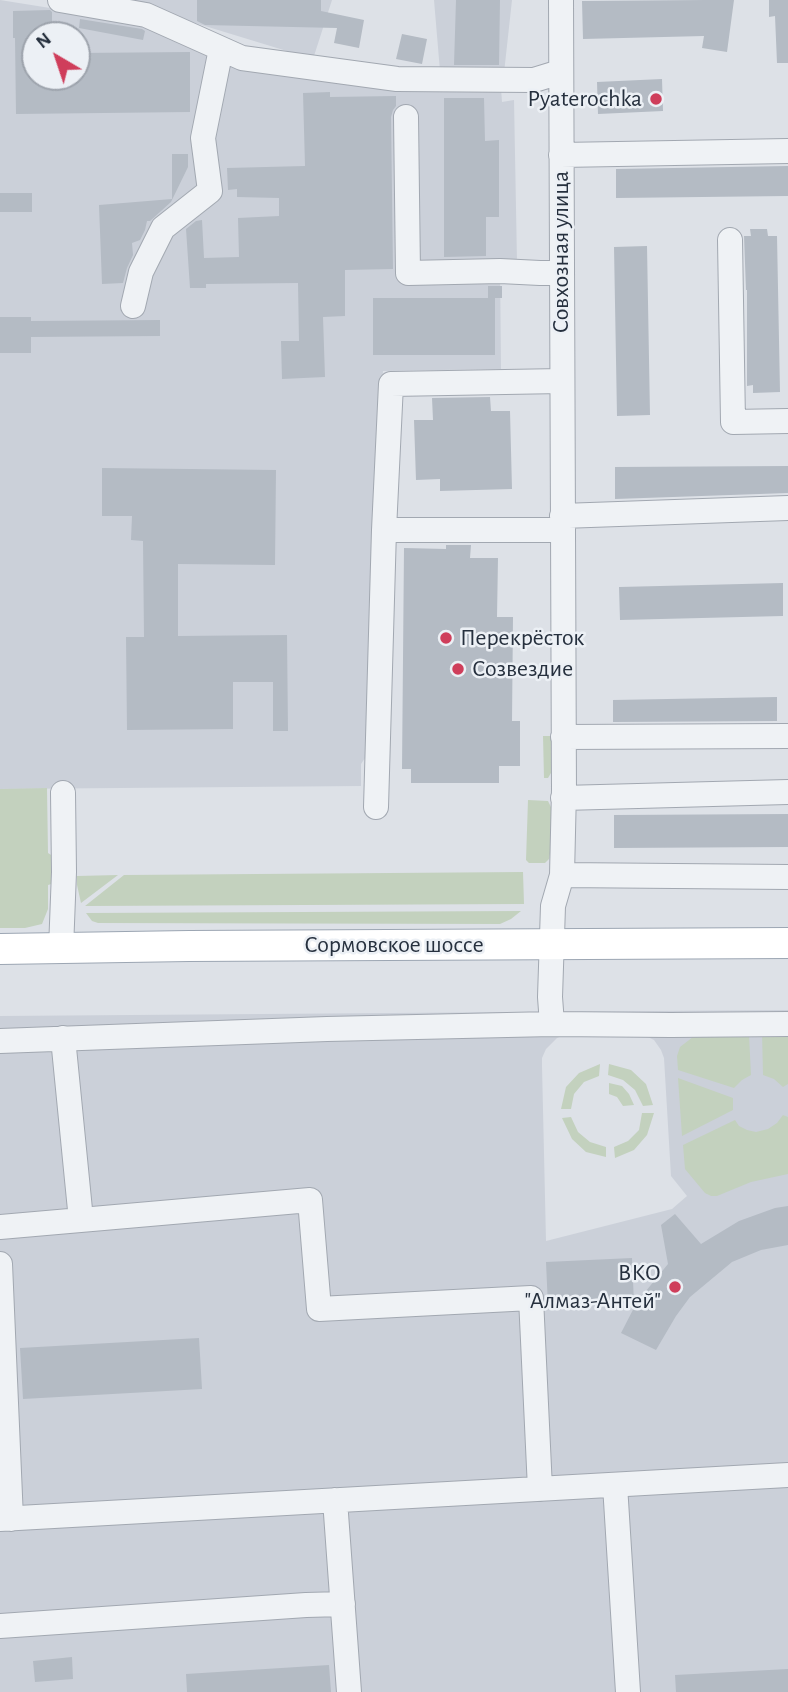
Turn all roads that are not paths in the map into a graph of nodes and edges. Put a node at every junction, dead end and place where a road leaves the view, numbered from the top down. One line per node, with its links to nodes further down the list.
1 (60, 0): 3 (street)
2 (561, 0): 4 (street, Совхозная улица)
3 (221, 49): 4 (street); 10 (street)
4 (560, 72): 7 (street, Совхозная улица)
5 (406, 117): 9 (street)
6 (788, 151): 7 (street)
7 (561, 155): 9 (street, Совхозная улица)
8 (730, 240): 12 (street)
9 (562, 273): 11 (street, Совхозная улица)
10 (133, 306)
11 (562, 382): 14 (street, Совхозная улица); 15 (street)
12 (788, 421)
13 (788, 508): 14 (street)
14 (562, 523): 15 (street); 17 (street, Совхозная улица)
15 (384, 530): 21 (street)
16 (788, 736): 17 (street)
17 (563, 737): 20 (street, Совхозная улица)
18 (788, 792): 20 (street)
19 (62, 793): 27 (street)
20 (563, 798): 22 (street, Совхозная улица)
21 (376, 807)
22 (562, 875): 23 (street); 25 (street, Совхозная улица)
23 (788, 877)
24 (788, 943): 25 (main road, Сормовское шоссе)
25 (552, 944): 27 (main road, Сормовское шоссе); 28 (street, Совхозная улица)
26 (0, 949): 27 (main road, Сормовское шоссе)
27 (61, 949)
28 (552, 1024): 29 (street); 30 (street)
29 (788, 1024)
30 (63, 1038): 31 (street); 32 (street)
31 (0, 1041)
32 (81, 1220): 33 (street); 37 (street)
33 (0, 1227)
34 (0, 1264): 39 (street)
35 (788, 1475): 36 (street)
36 (615, 1485): 37 (street); 43 (street)
37 (540, 1489): 38 (street)
38 (335, 1500): 39 (street); 40 (street)
39 (6, 1519)
40 (342, 1604): 41 (street); 42 (street)
41 (0, 1626)
42 (349, 1692)
43 (628, 1692)

